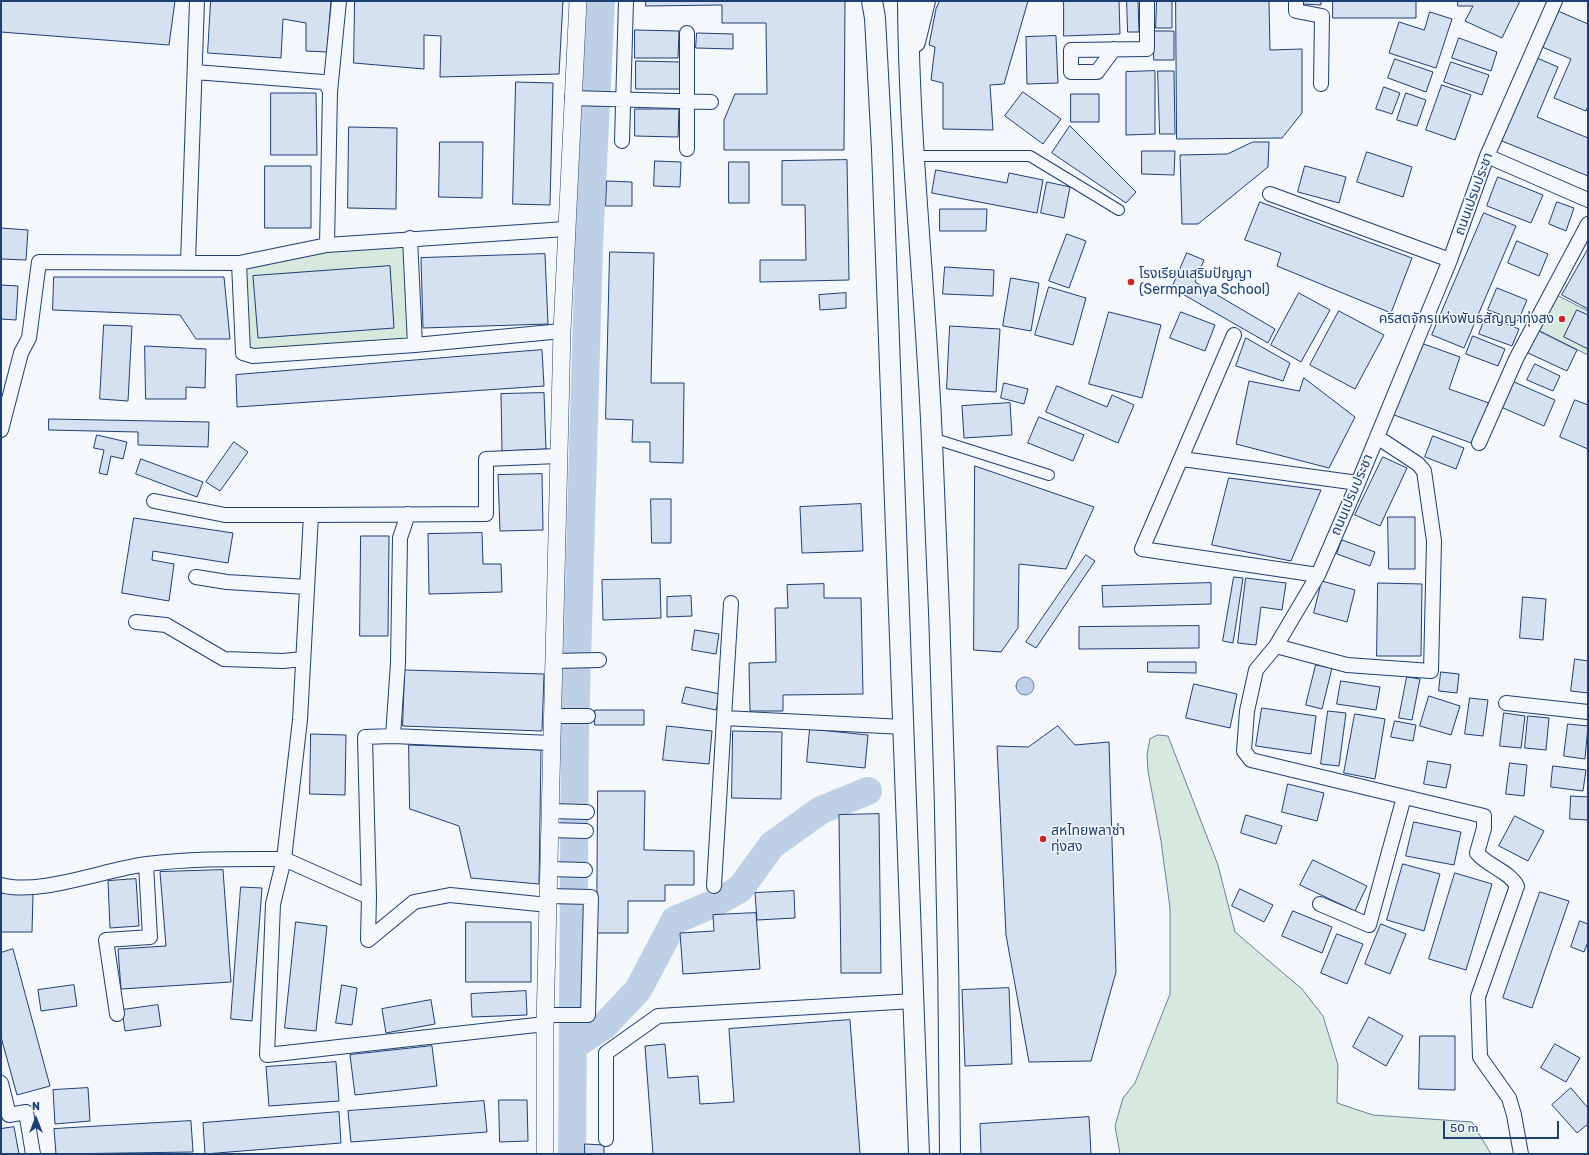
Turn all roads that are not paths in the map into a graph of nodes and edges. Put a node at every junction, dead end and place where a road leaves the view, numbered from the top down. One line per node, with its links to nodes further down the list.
1 (197, 1): 14 (street)
2 (338, 1): 16 (street)
3 (578, 1): 17 (street)
4 (626, 1): 18 (street)
5 (872, 1): 63 (main road)
6 (908, 1): 13 (main road)
7 (925, 1): 13 (main road)
8 (1147, 1): 12 (street)
9 (1296, 1): 15 (street)
10 (1555, 1): 24 (street, ถนนเปรมประชา)
11 (687, 33): 19 (street)
12 (1114, 49)
13 (908, 70): 23 (main road)
14 (195, 72): 16 (street); 33 (street)
15 (1320, 84)
16 (330, 92): 31 (street)
17 (577, 98): 18 (street); 29 (street)
18 (624, 99): 19 (street); 21 (street)
19 (687, 101): 20 (street); 22 (street)
20 (711, 102)
21 (622, 141)
22 (687, 149)
23 (914, 156): 27 (street); 40 (main road)
24 (1487, 156): 26 (street); 32 (street, ถนนเปรมประชา)
25 (1270, 194): 32 (street)
26 (1588, 200)
27 (1118, 210)
28 (1587, 227): 41 (street)
29 (566, 229): 30 (street); 35 (street)
30 (410, 238): 31 (street); 37 (street)
31 (327, 245): 34 (street)
32 (1450, 260): 39 (street, ถนนเปรมประชา)
33 (188, 262): 34 (street); 38 (street)
34 (239, 263): 37 (street)
35 (562, 331): 37 (street); 42 (street)
36 (1234, 334): 43 (street)
37 (415, 344)
38 (1, 430)
39 (1377, 437): 45 (street, ถนนเปรมประชา); 54 (street)
40 (932, 438): 44 (street); 89 (main road)
41 (1480, 443)
42 (558, 456): 47 (street); 56 (street)
43 (1182, 459): 45 (street); 49 (street)
44 (1049, 475)
45 (1358, 484): 49 (street, ถนนเปรมประชา)
46 (154, 501): 48 (street)
47 (408, 514): 48 (street); 64 (street)
48 (311, 515): 51 (street)
49 (1318, 575): 54 (street, ถนนเปรมประชา)
50 (196, 577): 51 (street)
51 (307, 587): 55 (street)
52 (731, 603): 62 (street)
53 (136, 622): 55 (street)
54 (1276, 646): 66 (street, ถนนเปรมประชา)
55 (303, 660): 71 (street)
56 (560, 660): 57 (street); 60 (street)
57 (599, 660)
58 (1506, 703): 59 (street)
59 (1588, 712)
60 (552, 716): 61 (street); 65 (street)
61 (588, 716)
62 (724, 718): 63 (street); 76 (street)
63 (904, 727): 80 (main road)
64 (393, 736): 65 (street); 77 (street)
65 (551, 743): 67 (street)
66 (1404, 797): 79 (street); 90 (street, ถนนเปรมประชา)
67 (551, 811): 68 (street); 69 (street)
68 (586, 812)
69 (550, 830): 70 (street); 73 (street)
70 (586, 831)
71 (284, 859): 72 (street); 77 (street); 82 (street)
72 (146, 864): 75 (street); 81 (street)
73 (549, 870): 74 (street); 78 (street)
74 (586, 870)
75 (1, 885)
76 (714, 886)
77 (369, 898): 78 (street)
78 (549, 899): 82 (street); 82 (street)
79 (1320, 904)
80 (914, 1001): 85 (street); 88 (main road)
81 (116, 1014)
82 (546, 1018): 87 (street)
83 (1, 1083): 84 (street)
84 (5, 1116): 86 (street)
85 (606, 1139)
86 (33, 1154)
87 (545, 1154)
88 (919, 1154)
89 (950, 1154)
90 (1521, 1154)

